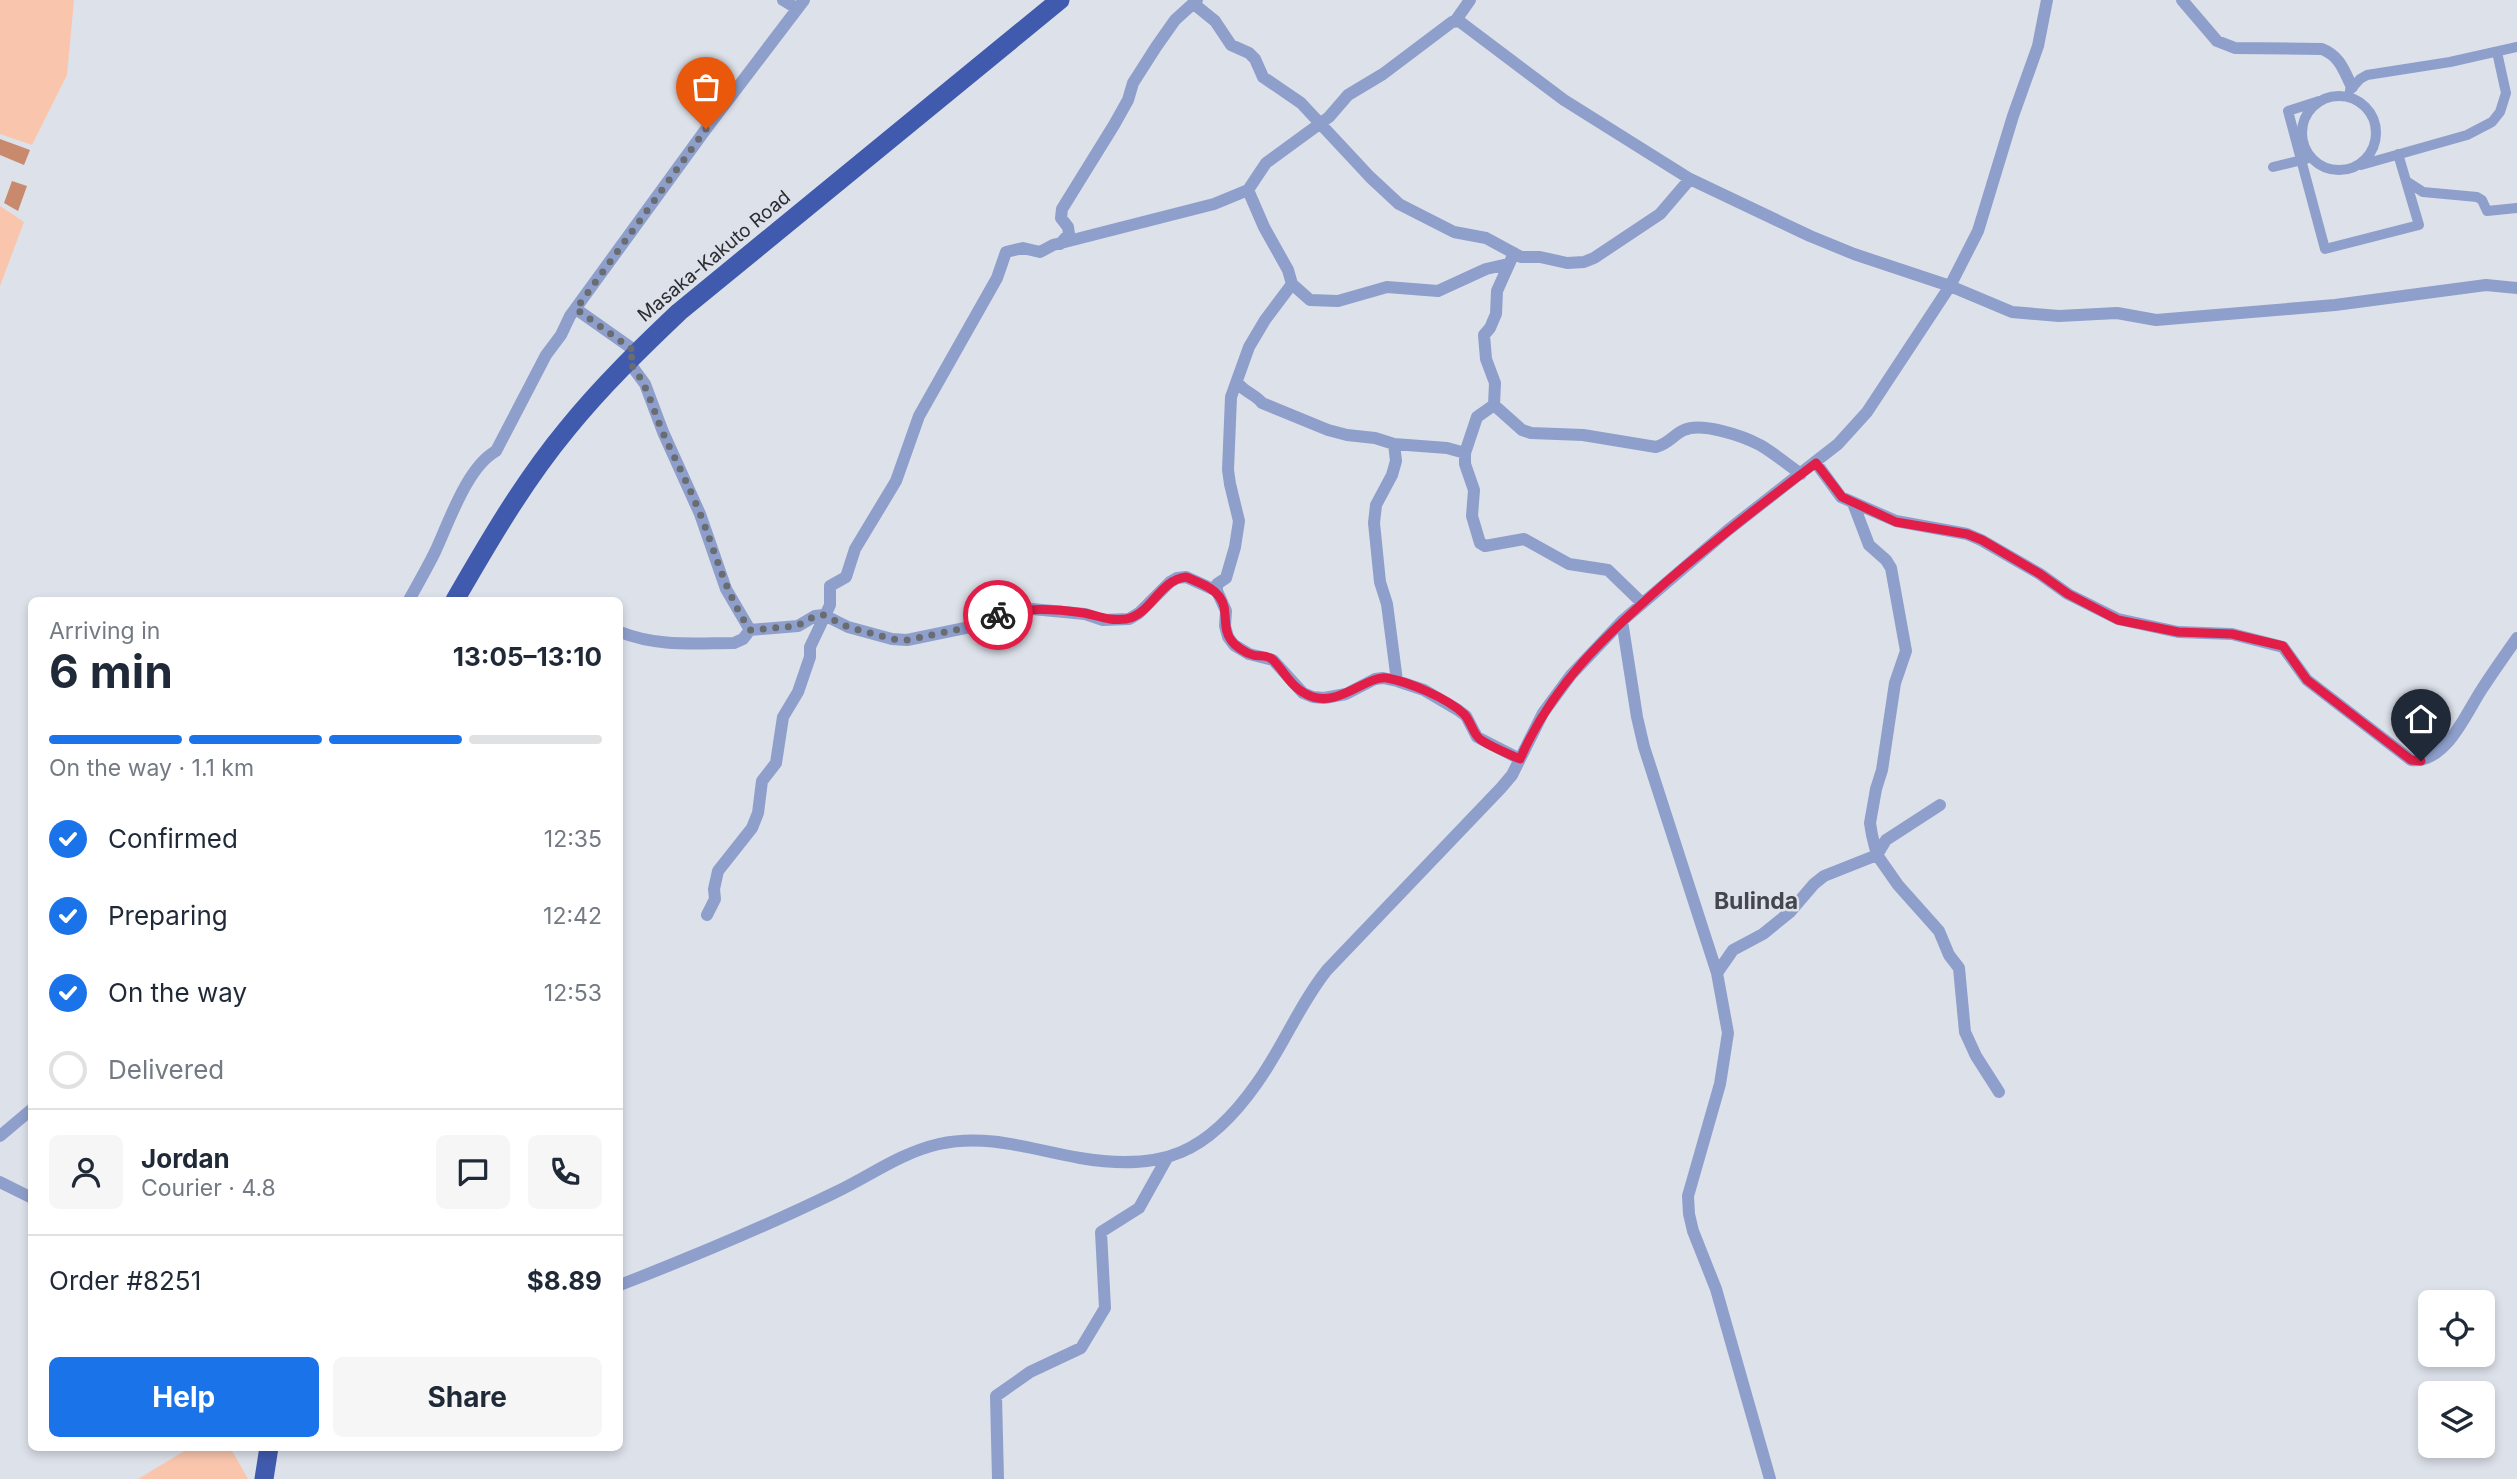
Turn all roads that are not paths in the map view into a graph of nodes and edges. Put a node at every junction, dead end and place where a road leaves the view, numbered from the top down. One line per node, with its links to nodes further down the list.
1 (783, 0): 7 (street)
2 (1060, 0): 28 (highway, Masaka-Kakuto Road)
3 (1470, 0): 8 (street)
4 (2046, 0): 25 (street)
5 (2182, 0): 11 (street)
6 (1195, 2): 13 (street); 22 (street)
7 (800, 4): 27 (street)
8 (1455, 20): 13 (street); 18 (street)
9 (2517, 47): 10 (street)
10 (2497, 52): 11 (street); 14 (street)
11 (2349, 92): 12 (street); 17 (street)
12 (2319, 101): 15 (street); 15 (street)
13 (1320, 123): 20 (street); 23 (street)
14 (2399, 154): 17 (street); 19 (street)
15 (2306, 159): 16 (street); 17 (street); 19 (street)
16 (2273, 167)
17 (2354, 167)
18 (1690, 179): 23 (street); 25 (street)
19 (2406, 181): 21 (street)
20 (1248, 190): 22 (street); 24 (street)
21 (2517, 208)
22 (1060, 244): 40 (street)
23 (1511, 258): 24 (street); 30 (street)
24 (1292, 284): 29 (street)
25 (1950, 286): 26 (street); 33 (street)
26 (2517, 288)
27 (576, 309): 28 (street); 37 (street)
28 (632, 356): 38 (highway, Masaka-Kakuto Road); 42 (street)
29 (1238, 383): 31 (street); 36 (street)
30 (1494, 405): 32 (street); 34 (street)
31 (1394, 444): 32 (street); 45 (street)
32 (1465, 453): 39 (street)
33 (1816, 463): 34 (street); 35 (street)
34 (1801, 474): 39 (street)
35 (1853, 503): 44 (street); 48 (street)
36 (1217, 591): 40 (street); 45 (street)
37 (411, 597)
38 (457, 597)
39 (1642, 603): 41 (street)
40 (824, 615): 42 (street); 49 (street)
41 (1622, 621): 46 (street); 50 (street)
42 (750, 630): 43 (street)
43 (623, 633)
44 (2517, 639)
45 (1397, 681): 46 (street)
46 (1520, 759): 54 (street)
47 (1940, 805): 48 (street)
48 (1877, 855): 50 (street); 51 (street)
49 (706, 915)
50 (1717, 973): 61 (street)
51 (1999, 1093)
52 (28, 1112): 53 (street)
53 (0, 1136)
54 (1167, 1158): 57 (street); 60 (street)
55 (0, 1182): 56 (street)
56 (28, 1196)
57 (623, 1284)
58 (268, 1451): 59 (highway)
59 (264, 1479)
60 (998, 1479)
61 (1770, 1479)

